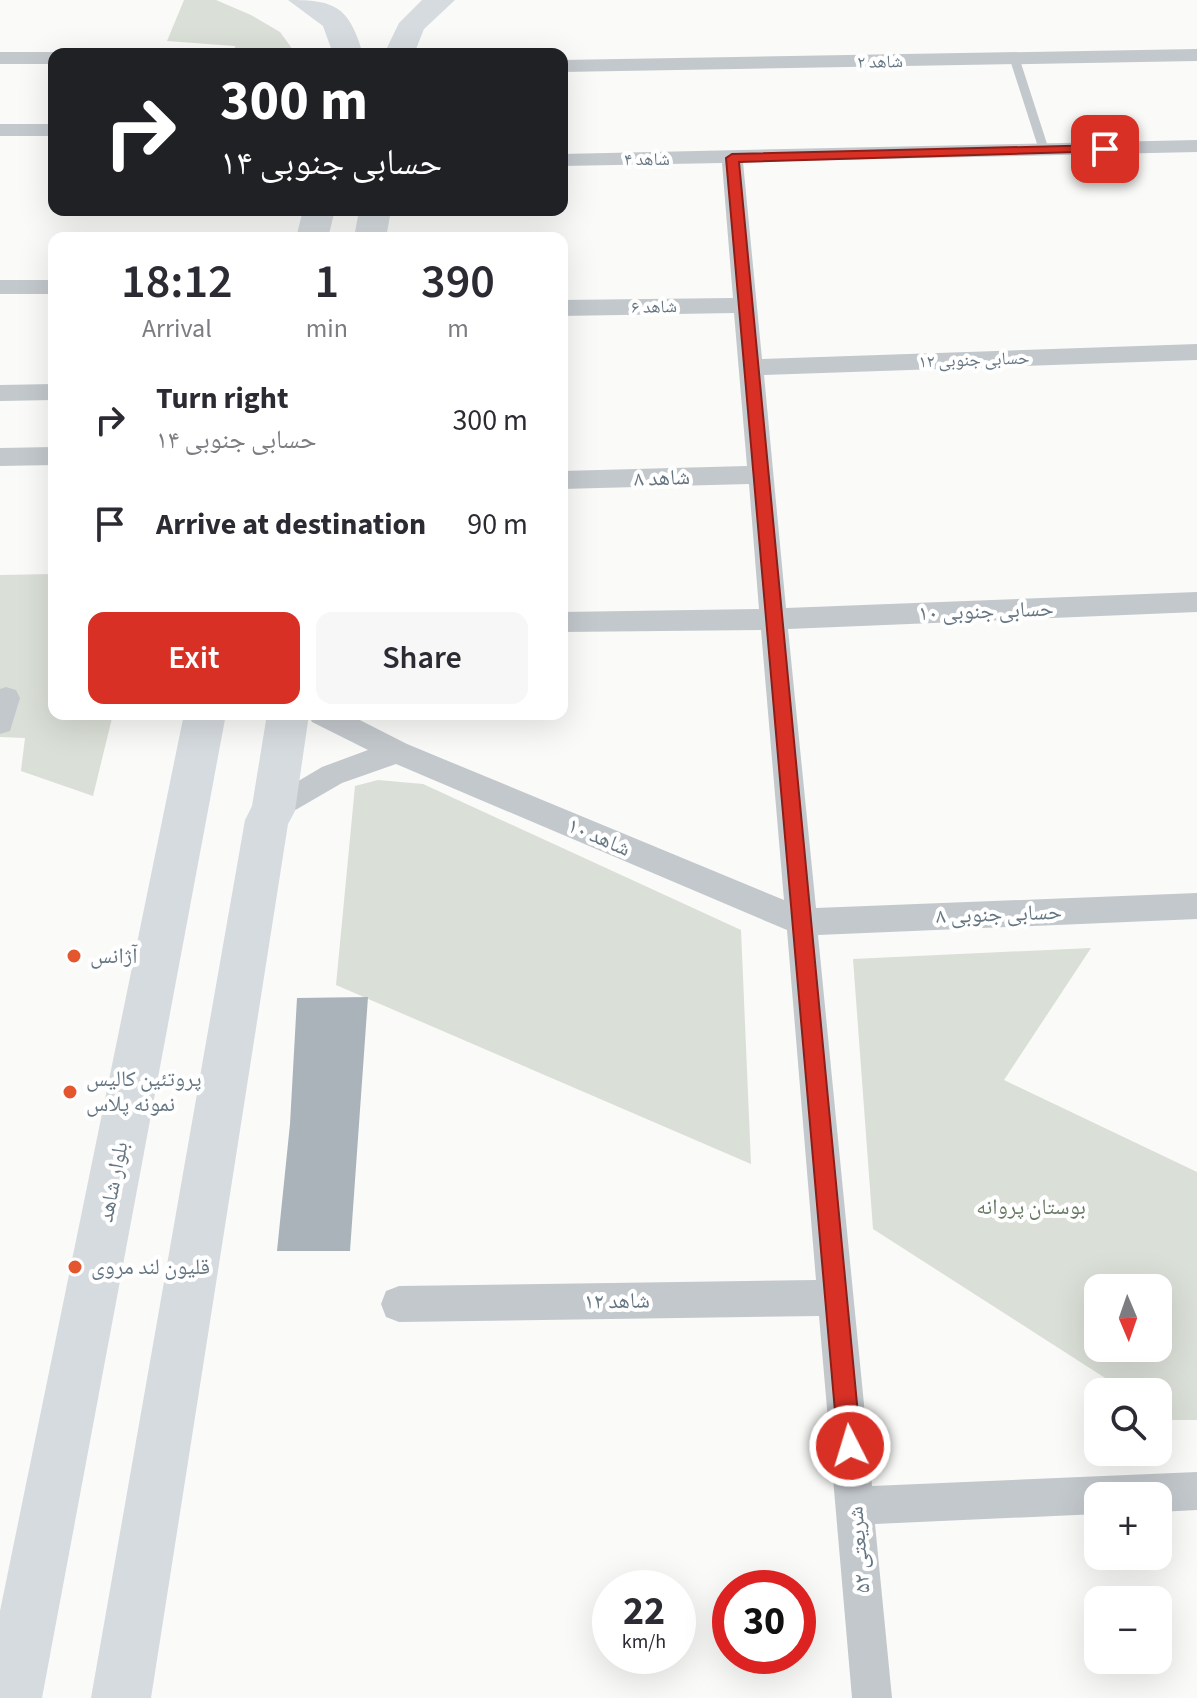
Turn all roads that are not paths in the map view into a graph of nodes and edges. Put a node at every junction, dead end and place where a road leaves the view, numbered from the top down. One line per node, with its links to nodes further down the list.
1 (302, 0): 3 (main road)
2 (424, 4): 5 (main road)
3 (340, 7): 4 (main road)
4 (346, 48)
5 (401, 48)
6 (1197, 55): 9 (street, شاهد ۲)
7 (0, 58): 8 (street)
8 (48, 58)
9 (1015, 60): 10 (street, شاهد ۲); 14 (lane)
10 (568, 66)
11 (0, 130): 12 (street)
12 (48, 130)
13 (1197, 146): 14 (street, شاهد ۴)
14 (1044, 150): 15 (street, شاهد ۴)
15 (732, 158): 16 (street, شاهد ۴); 19 (street, شریعتی ۵۲)
16 (568, 160)
17 (0, 287): 18 (street)
18 (48, 287)
19 (746, 305): 20 (street, شاهد ۶); 22 (street, شریعتی ۵۲)
20 (568, 308)
21 (1197, 352): 22 (street, حسابی جنوبی ۱۲)
22 (751, 367): 27 (street, شریعتی ۵۲)
23 (48, 392): 24 (street)
24 (0, 393)
25 (48, 456): 26 (street)
26 (0, 457)
27 (761, 475): 28 (street, شاهد ۸); 30 (street, شریعتی ۵۲)
28 (568, 480)
29 (1197, 602): 30 (street, حسابی جنوبی ۱۰)
30 (774, 619): 31 (street); 38 (street, شریعتی ۵۲)
31 (568, 622)
32 (204, 720): 43 (main road, بلوار شاهد)
33 (287, 720): 36 (main road)
34 (334, 720): 35 (street, شاهد ۱۰)
35 (397, 752): 36 (street); 38 (street, شاهد ۱۰)
36 (273, 811): 44 (main road)
37 (1197, 906): 38 (street, حسابی جنوبی ۸)
38 (802, 922): 39 (street, شریعتی ۵۲)
39 (836, 1298): 40 (street, شاهد ۱۲); 42 (street, شریعتی ۵۲)
40 (399, 1304)
41 (1197, 1491): 42 (street)
42 (855, 1506): 45 (street, شریعتی ۵۲)
43 (12, 1698)
44 (121, 1698)
45 (872, 1698)

